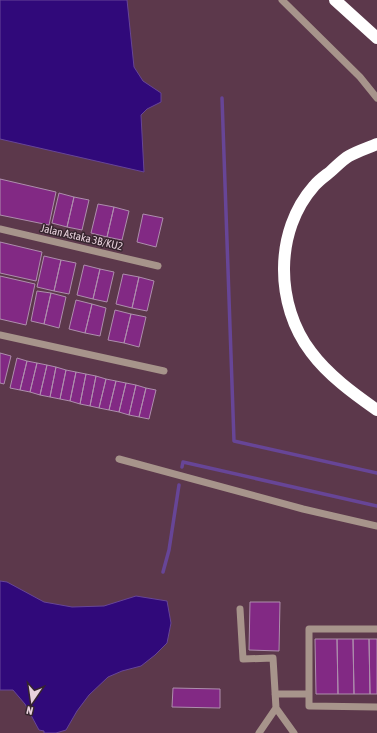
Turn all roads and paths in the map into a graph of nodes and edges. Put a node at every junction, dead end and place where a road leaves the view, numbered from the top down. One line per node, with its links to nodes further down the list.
1 (282, 0): 4 (street)
2 (335, 0): 3 (highway)
3 (377, 38)
4 (377, 98)
5 (377, 144): 10 (highway)
6 (0, 229): 7 (street, Jalan Astaka 3B/KU2)
7 (158, 266)
8 (0, 335): 9 (street)
9 (164, 371)
10 (377, 410)
11 (119, 459): 12 (street)
12 (377, 526)
13 (240, 609): 15 (street)
14 (377, 629): 16 (street)
15 (275, 694): 16 (street); 18 (street)
16 (309, 694): 17 (street)
17 (377, 707)
18 (276, 708): 19 (street); 20 (street)
19 (259, 733)
20 (294, 733)

